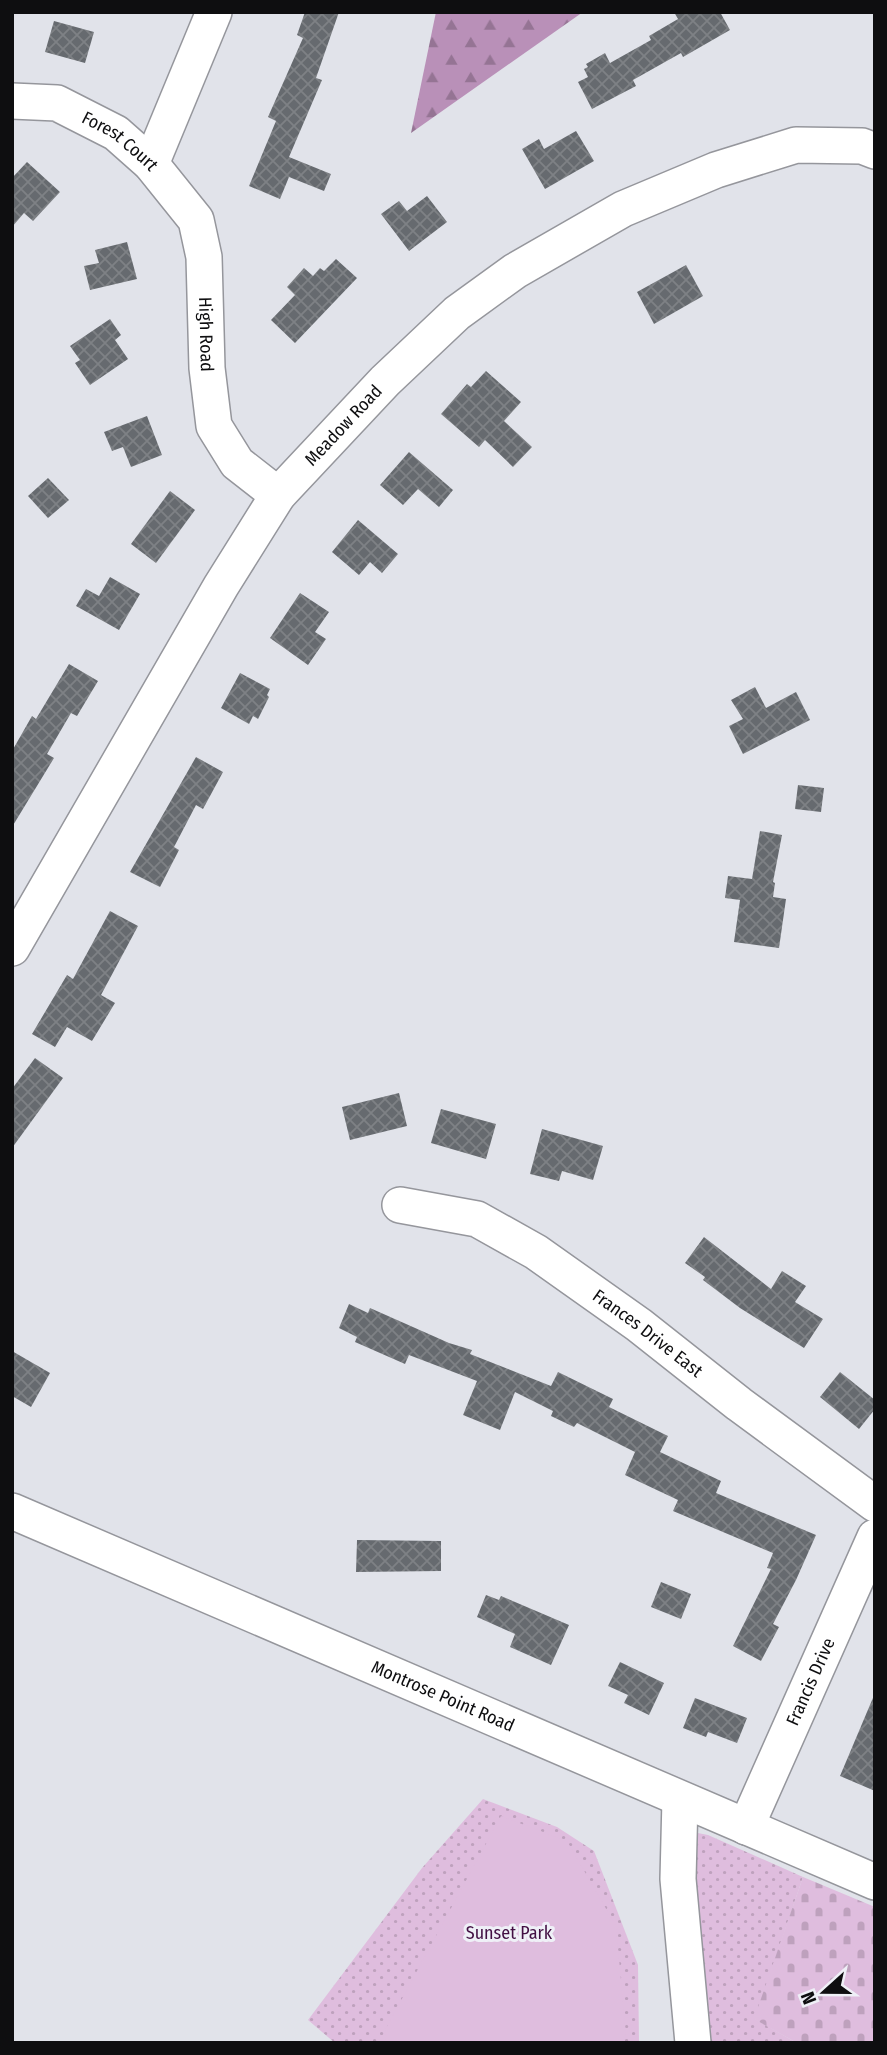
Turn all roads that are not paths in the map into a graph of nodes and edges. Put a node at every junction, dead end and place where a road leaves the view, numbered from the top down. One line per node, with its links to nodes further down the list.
1 (214, 12): 4 (street, Forest Court)
2 (12, 101): 4 (street, Forest Court)
3 (875, 150): 5 (street, Meadow Road)
4 (151, 164): 5 (street, High Road)
5 (278, 495): 6 (street, Meadow Road)
6 (12, 948)
7 (400, 1205): 8 (street, Frances Drive East)
8 (875, 1504)
9 (12, 1511): 11 (street, Montrose Point Road)
10 (875, 1537): 12 (street, Francis Drive)
11 (680, 1799): 12 (street, Montrose Point Road); 14 (street)
12 (746, 1827): 13 (street, Montrose Point Road)
13 (875, 1882)
14 (692, 2043)

